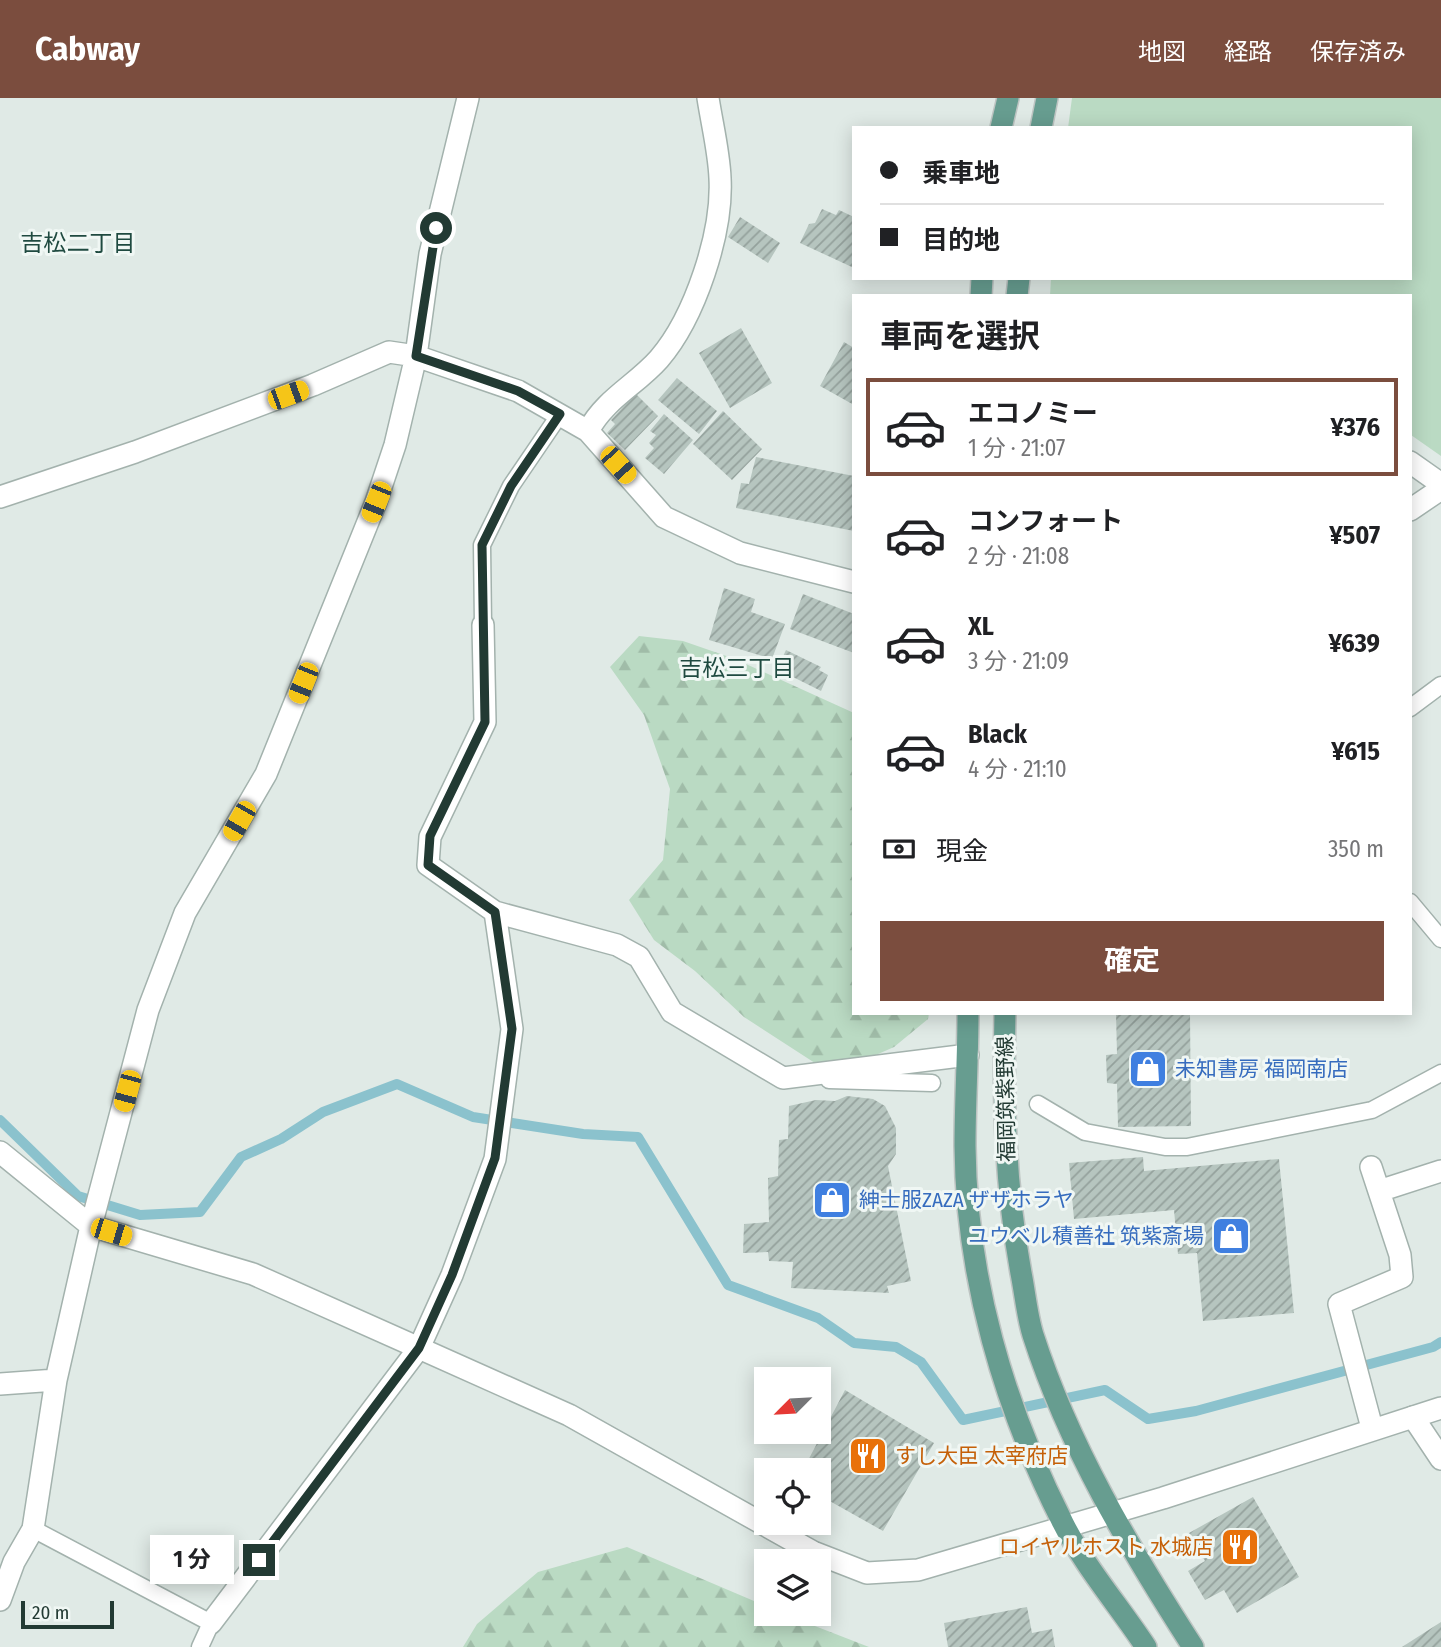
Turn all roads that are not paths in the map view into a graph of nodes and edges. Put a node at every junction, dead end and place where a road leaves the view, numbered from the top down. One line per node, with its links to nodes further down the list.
1 (468, 98): 7 (street)
2 (708, 98): 9 (street)
3 (1008, 98): 5 (main road)
4 (1047, 98): 6 (main road)
5 (1001, 126)
6 (1041, 126)
7 (416, 356): 8 (street); 13 (street); 33 (street)
8 (560, 414): 9 (street); 16 (lane)
9 (588, 431): 15 (street)
10 (1412, 463): 11 (street)
11 (1441, 484)
12 (1441, 489): 14 (street)
13 (0, 497)
14 (1412, 509)
15 (852, 581)
16 (483, 625): 20 (street)
17 (1441, 685): 18 (lane)
18 (1412, 707)
19 (1412, 904): 21 (lane)
20 (495, 912): 26 (street); 34 (street)
21 (1441, 939)
22 (968, 1015): 24 (main road, 福岡筑紫野線)
23 (1005, 1015): 41 (main road, 福岡筑紫野線)
24 (968, 1055): 26 (street); 42 (main road, 福岡筑紫野線)
25 (1441, 1073): 28 (lane)
26 (783, 1078): 27 (lane)
27 (932, 1083)
28 (1038, 1104)
29 (0, 1153): 33 (street)
30 (1371, 1167): 32 (street)
31 (1441, 1171): 32 (street)
32 (1379, 1191): 39 (street)
33 (91, 1226): 34 (street); 35 (street)
34 (419, 1348): 42 (street); 45 (street)
35 (56, 1380): 36 (street); 43 (street)
36 (0, 1384)
37 (1441, 1408): 38 (street)
38 (1413, 1417): 39 (street); 40 (street)
39 (1372, 1428): 41 (street)
40 (1441, 1459)
41 (1112, 1512): 42 (street); 48 (main road, 福岡筑紫野線)
42 (1065, 1526): 47 (main road, 福岡筑紫野線)
43 (33, 1529): 44 (street); 45 (lane)
44 (0, 1600)
45 (211, 1623): 46 (lane)
46 (200, 1647)
47 (1146, 1647)
48 (1193, 1647)

